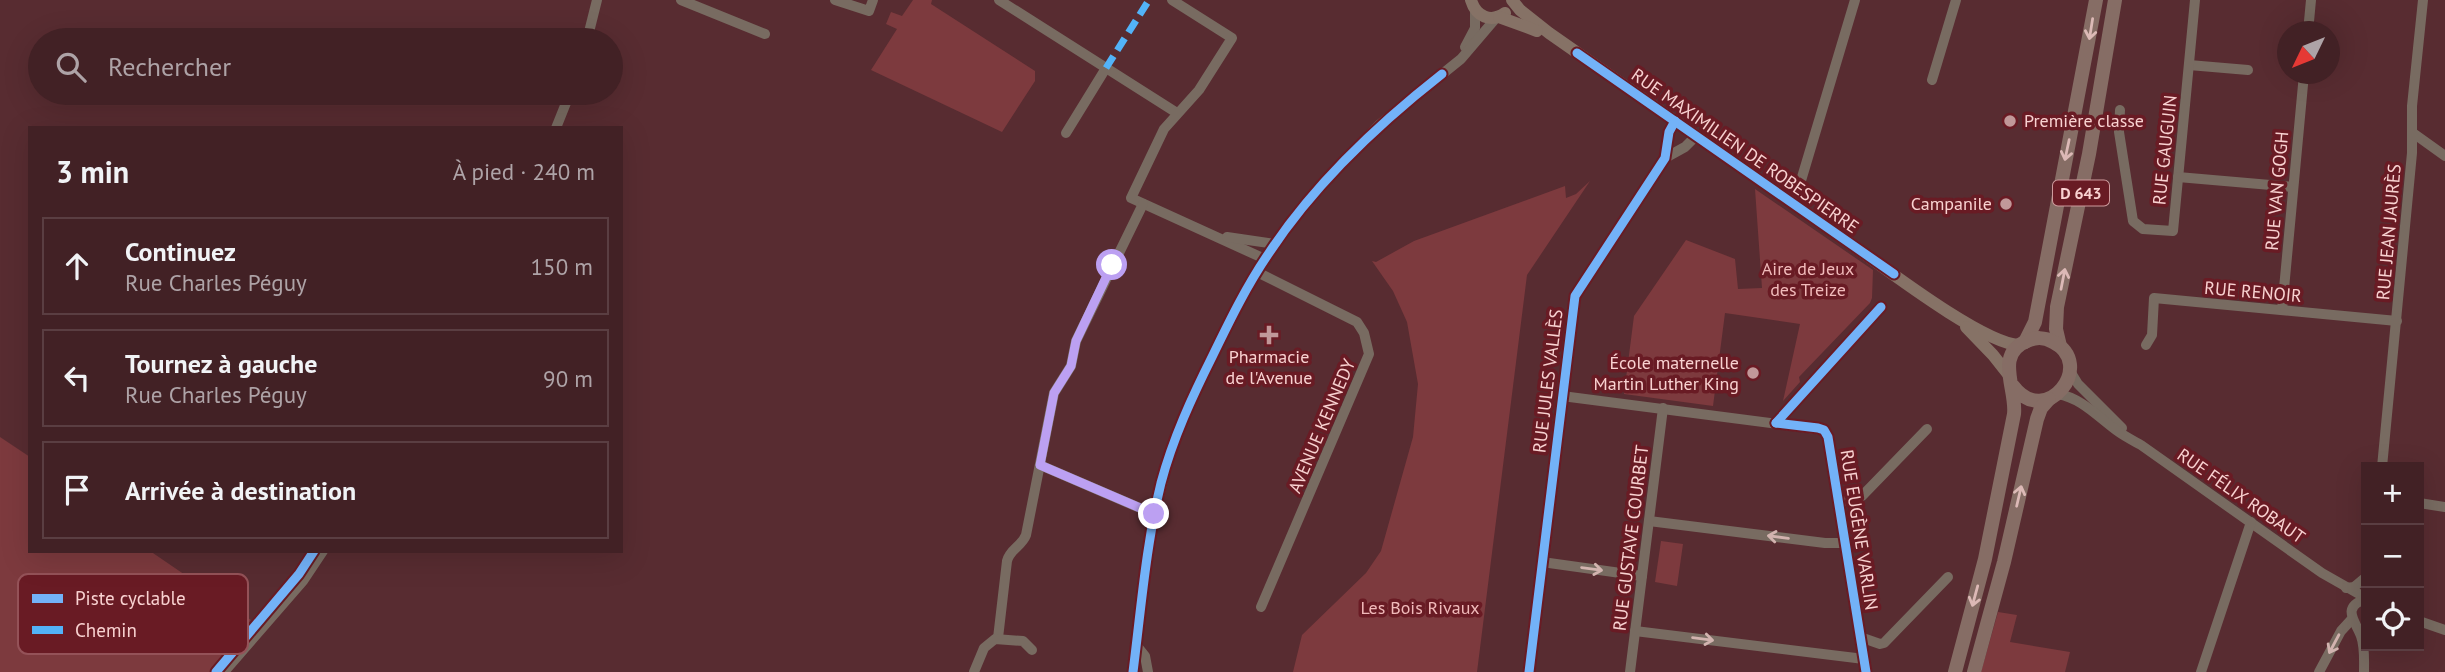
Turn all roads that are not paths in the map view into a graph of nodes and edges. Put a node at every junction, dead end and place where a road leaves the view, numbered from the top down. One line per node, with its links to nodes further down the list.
1 (597, 0): 18 (street)
2 (681, 0): 19 (street)
3 (835, 0): 4 (street)
4 (873, 0)
5 (999, 0): 22 (street)
6 (1172, 0): 29 (street)
7 (1512, 0): 16 (main road); 20 (main road, RUE MAXIMILIEN DE ROBESPIERRE)
8 (1855, 0): 40 (street)
9 (1956, 0): 25 (street)
10 (2096, 0): 49 (highway, D 643, one-way to 49)
11 (2115, 0): 51 (highway, D 643, one-way to 11)
12 (2195, 0): 21 (street, RUE GAUGUIN)
13 (2311, 0): 17 (street)
14 (2423, 0): 33 (street, RUE JEAN JAURÈS)
15 (1471, 4): 16 (main road, RUE MAXIMILIEN DE ROBESPIERRE); 24 (street)
16 (1498, 17): 20 (main road, RUE MAXIMILIEN DE ROBESPIERRE); 24 (street)
17 (2309, 21)
18 (590, 28)
19 (765, 33)
20 (1577, 53): 30 (main road, RUE MAXIMILIEN DE ROBESPIERRE)
21 (2189, 65): 23 (street); 37 (street, RUE GAUGUIN)
22 (1106, 68): 29 (street); 32 (street)
23 (2248, 70)
24 (1441, 74): 42 (street)
25 (1932, 80)
26 (2303, 84): 38 (street, RUE VAN GOGH)
27 (565, 105): 31 (street)
28 (2120, 110): 37 (street, RUE GAUGUIN)
29 (1177, 113): 39 (street)
30 (1675, 121): 34 (main road, RUE MAXIMILIEN DE ROBESPIERRE); 36 (street, RUE JULES VALLÈS)
31 (557, 126)
32 (1066, 133)
33 (2413, 133): 35 (street); 48 (street, RUE JEAN JAURÈS)
34 (1696, 136): 36 (street, RUE JULES VALLÈS); 40 (main road, RUE MAXIMILIEN DE ROBESPIERRE)
35 (2445, 156)
36 (1665, 158): 54 (street, RUE JULES VALLÈS)
37 (2178, 177): 38 (street)
38 (2293, 187): 47 (street, RUE VAN GOGH)
39 (1143, 204): 41 (street); 61 (street)
40 (1794, 204): 46 (main road, RUE MAXIMILIEN DE ROBESPIERRE)
41 (1216, 236): 42 (street); 43 (street)
42 (1275, 244): 43 (street)
43 (1265, 259): 44 (street)
44 (1257, 272): 65 (street); 77 (street, AVENUE KENNEDY)
45 (1881, 307): 57 (street)
46 (1941, 307): 49 (main road, RUE MAXIMILIEN DE ROBESPIERRE); 53 (main road, RUE MAXIMILIEN DE ROBESPIERRE)
47 (2282, 310): 48 (street, RUE RENOIR); 50 (street, RUE RENOIR)
48 (2397, 321): 60 (street, RUE JEAN JAURÈS)
49 (2022, 343): 51 (highway); 53 (highway)
50 (2147, 345)
51 (2060, 346): 52 (highway)
52 (2070, 371): 55 (highway); 59 (street, RUE FÉLIX ROBAUT)
53 (2010, 380): 55 (highway); 96 (highway, one-way to 96)
54 (1562, 396): 56 (street, RUE EUGÈNE VARLIN); 70 (street, RUE JULES VALLÈS)
55 (2053, 396): 59 (street, RUE FÉLIX ROBAUT); 97 (highway, one-way to 55)
56 (1663, 408): 57 (street, RUE EUGÈNE VARLIN); 66 (street, RUE GUSTAVE COURBET)
57 (1776, 423): 62 (street, RUE EUGÈNE VARLIN)
58 (1927, 429): 62 (street, RUE EUGÈNE VARLIN)
59 (2141, 445): 67 (street, RUE FÉLIX ROBAUT)
60 (2383, 462)
61 (1040, 465): 65 (street); 82 (street)
62 (1839, 503): 68 (street, RUE EUGÈNE VARLIN)
63 (2424, 504): 64 (street)
64 (2445, 507)
65 (1154, 514): 84 (street)
66 (1649, 522): 68 (street, one-way to 66); 72 (street, RUE GUSTAVE COURBET)
67 (2250, 522): 71 (street, RUE FÉLIX ROBAUT); 98 (street)
68 (1846, 543): 81 (street, RUE EUGÈNE VARLIN)
69 (322, 553): 83 (street)
70 (1542, 562): 72 (street, one-way to 72); 93 (street, RUE JULES VALLÈS)
71 (2322, 573): 75 (street, RUE FÉLIX ROBAUT); 76 (street, RUE FÉLIX ROBAUT)
72 (1642, 576): 80 (street, RUE GUSTAVE COURBET)
73 (1948, 577): 81 (street, RUE EUGÈNE VARLIN)
74 (2361, 582): 75 (street)
75 (2346, 588): 76 (street, RUE FÉLIX ROBAUT)
76 (2361, 602): 99 (street, one-way to 99)
77 (1261, 607)
78 (2424, 623): 79 (street)
79 (2445, 630)
80 (1635, 631): 88 (street, one-way to 88); 94 (street, RUE GUSTAVE COURBET)
81 (1860, 637): 88 (street, RUE EUGÈNE VARLIN)
82 (998, 638): 85 (street); 90 (street)
83 (248, 644)
84 (1136, 646): 91 (street); 92 (street)
85 (1031, 650)
86 (2363, 651): 100 (street)
87 (239, 654): 89 (street)
88 (1864, 659): 95 (street, RUE EUGÈNE VARLIN)
89 (224, 672)
90 (974, 672)
91 (1133, 672)
92 (1148, 672)
93 (1529, 672)
94 (1630, 672)
95 (1866, 672)
96 (1955, 672)
97 (1974, 672)
98 (2201, 672)
99 (2319, 672)
100 (2364, 672)

